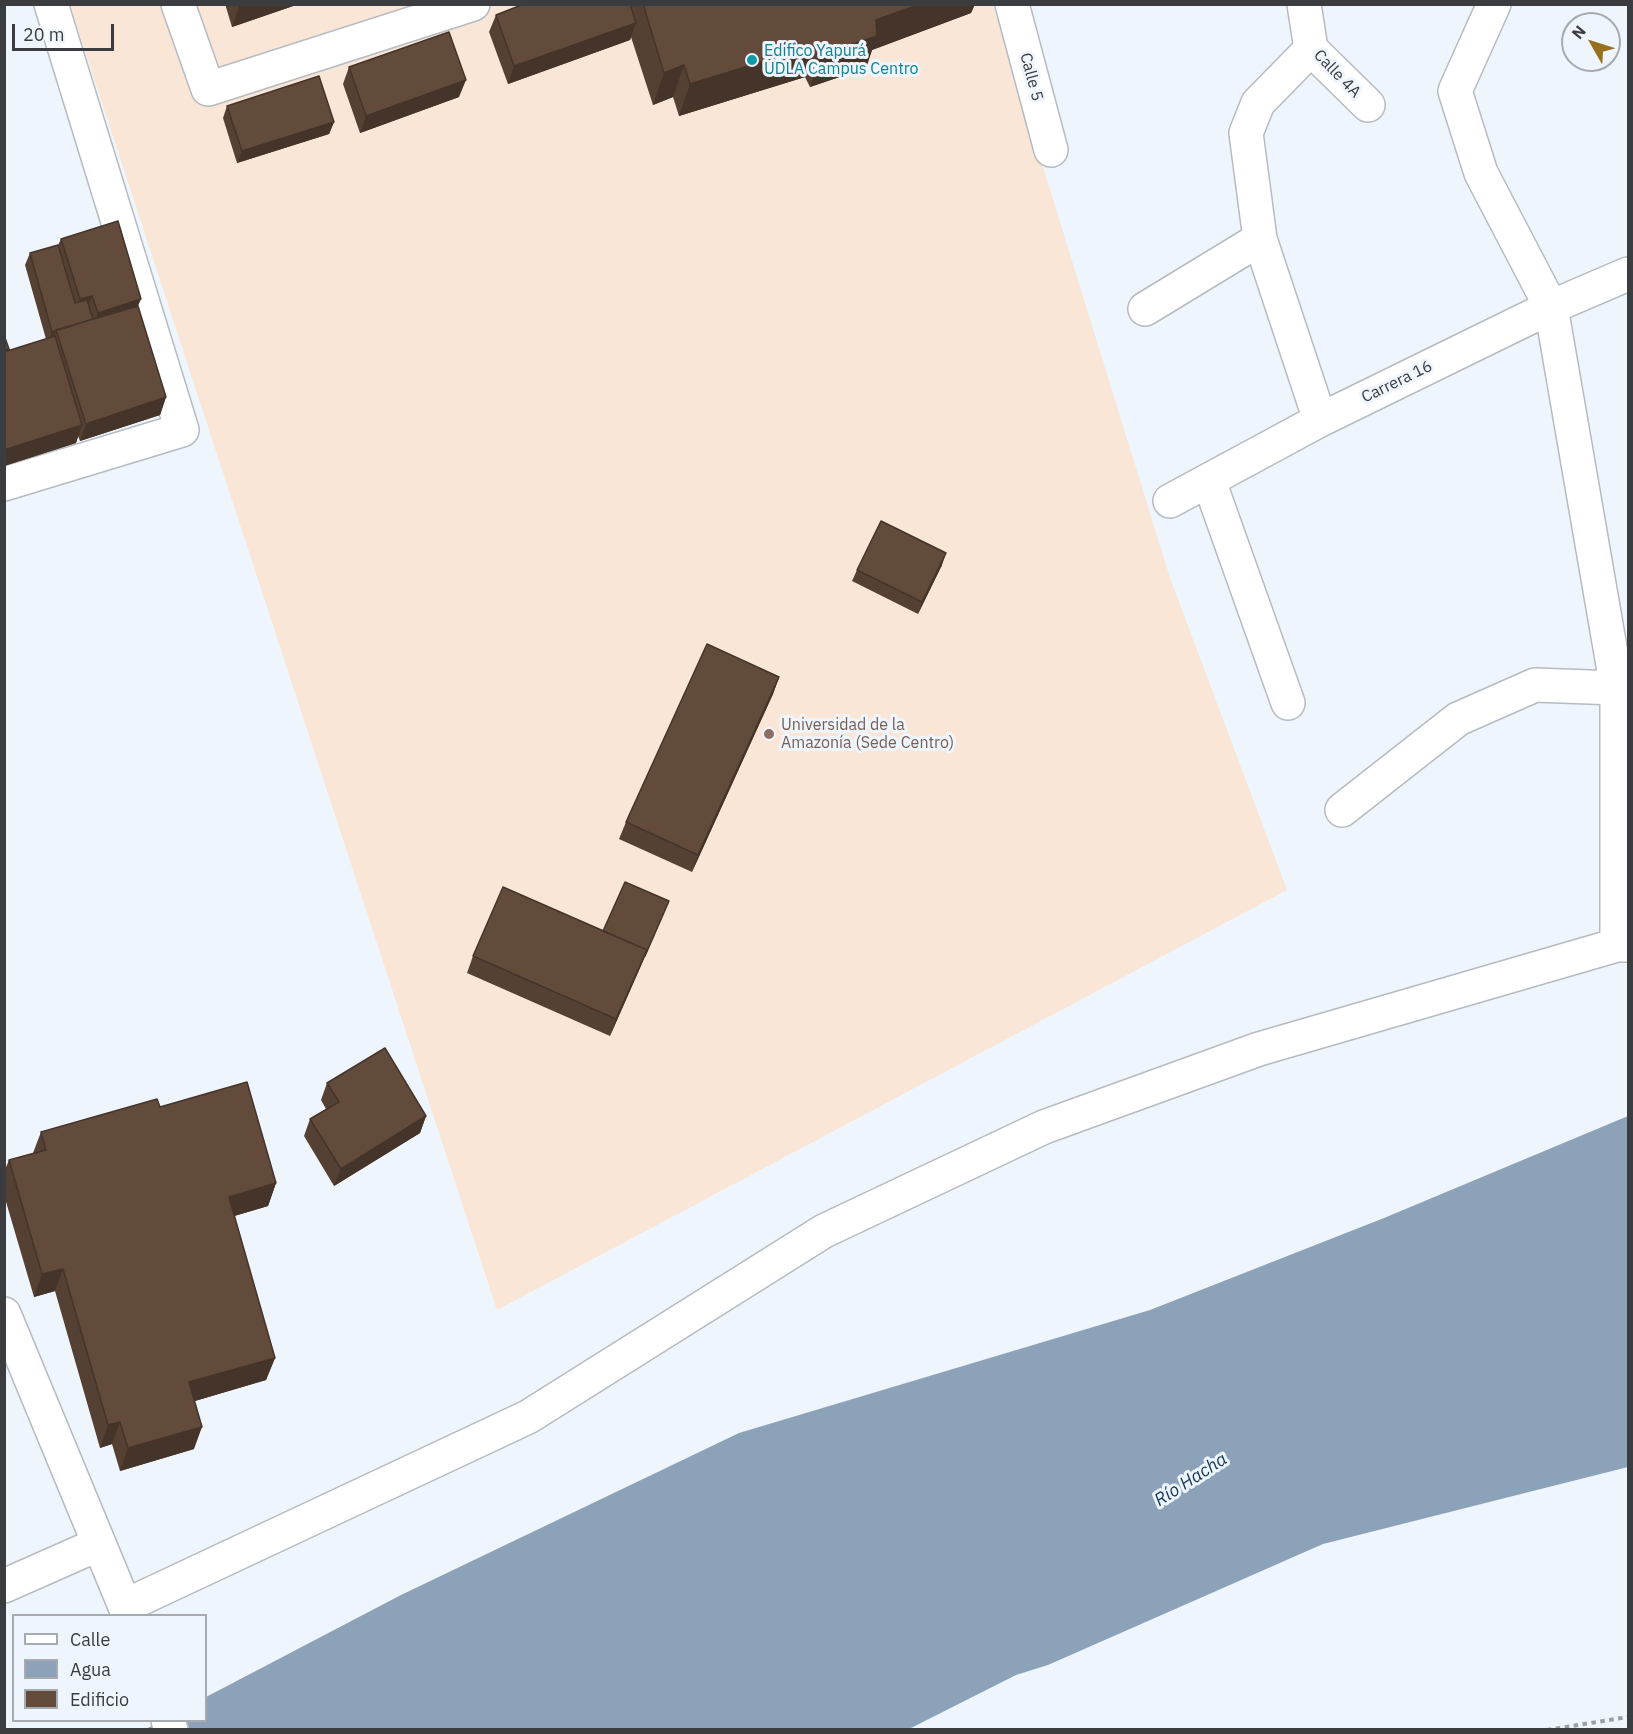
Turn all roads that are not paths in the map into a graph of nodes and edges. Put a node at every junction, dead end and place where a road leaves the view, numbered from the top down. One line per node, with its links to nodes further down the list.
1 (51, 4): 16 (street)
2 (178, 4): 3 (street)
3 (472, 4)
4 (1012, 4): 9 (street, Calle 5)
5 (1304, 4): 7 (street, Calle 4A)
6 (1494, 4): 12 (street)
7 (1311, 49): 8 (street, Calle 4A); 10 (street)
8 (1368, 105)
9 (1051, 150)
10 (1260, 239): 13 (street); 14 (street)
11 (1629, 274): 12 (street, Carrera 16)
12 (1551, 307): 14 (street, Carrera 16); 18 (street)
13 (1145, 309)
14 (1320, 420): 15 (street, Carrera 16)
15 (1209, 481): 17 (street, Carrera 16); 19 (street)
16 (4, 484)
17 (1170, 501)
18 (1623, 689): 20 (street); 21 (street)
19 (1288, 703)
20 (1342, 810)
21 (1623, 945): 25 (street)
22 (4, 1314): 23 (street)
23 (99, 1544): 24 (street); 25 (street)
24 (4, 1586)
25 (127, 1611)

